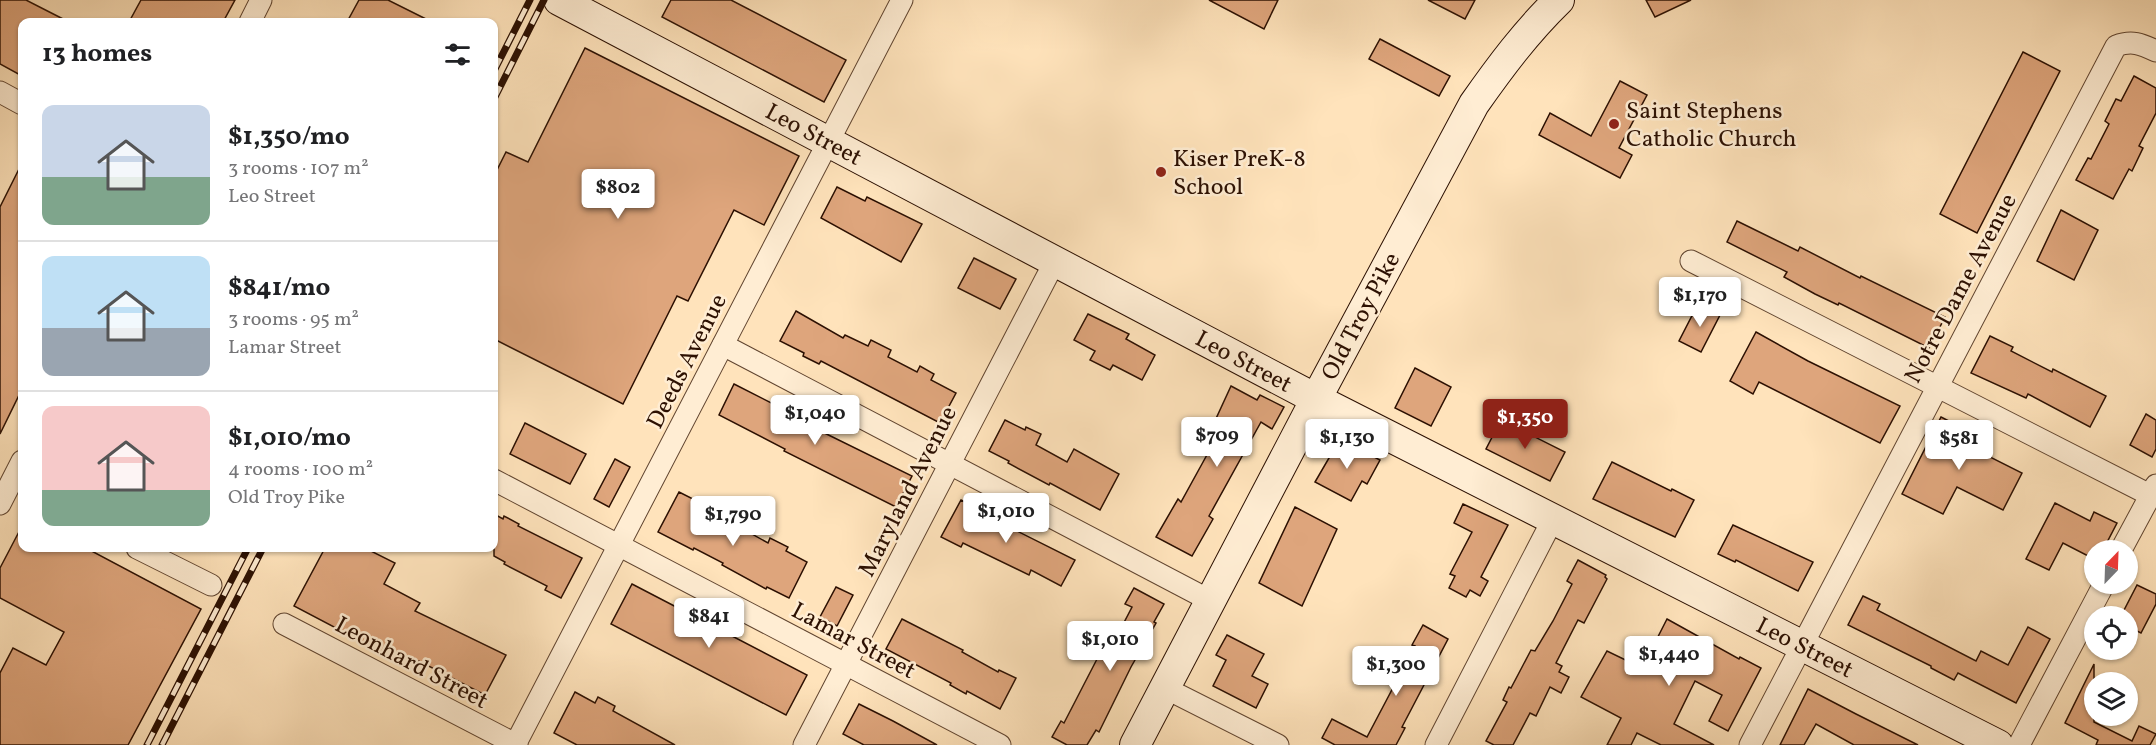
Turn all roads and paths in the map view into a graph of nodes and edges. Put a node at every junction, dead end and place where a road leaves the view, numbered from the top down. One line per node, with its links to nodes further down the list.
1 (261, 0): 5 (street)
2 (559, 0): 9 (street, Leo Street)
3 (902, 0): 9 (street, Deeds Avenue)
4 (1559, 0): 14 (street, Old Troy Pike)
5 (252, 18)
6 (2156, 51): 13 (street, Notre Dame Avenue)
7 (0, 92): 8 (street)
8 (18, 102)
9 (829, 142): 10 (street, Leo Street); 12 (street, Deeds Avenue)
10 (1055, 261): 14 (street, Leo Street); 15 (street, Maryland Avenue)
11 (1690, 261): 13 (street)
12 (723, 345): 15 (street); 23 (street, Deeds Avenue)
13 (1938, 387): 19 (street); 29 (street, Notre Dame Avenue)
14 (1316, 399): 21 (street, Leo Street); 27 (street, Old Troy Pike)
15 (950, 464): 27 (street); 30 (street, Maryland Avenue)
16 (18, 468): 18 (street)
17 (498, 482): 23 (street, Lamar Street)
18 (11, 483): 20 (street)
19 (2153, 490): 22 (street)
20 (0, 504)
21 (1553, 519): 29 (street, Leo Street); 37 (street)
22 (2126, 540)
23 (619, 546): 30 (street, Lamar Street); 32 (street, Deeds Avenue)
24 (145, 552): 25 (street)
25 (211, 585)
26 (2099, 594): 40 (street)
27 (1210, 601): 31 (street, Old Troy Pike)
28 (284, 624): 32 (street, Leonhard Street)
29 (1802, 646): 38 (street, Notre Dame Avenue); 39 (street, Leo Street)
30 (846, 664): 33 (street, Maryland Avenue); 34 (street, Lamar Street)
31 (1165, 688): 35 (street, Old Troy Pike); 36 (street)
32 (516, 745)
33 (804, 745)
34 (1000, 745)
35 (1135, 745)
36 (1278, 745)
37 (1436, 745)
38 (1750, 745)
39 (1998, 745)
40 (2019, 745)

